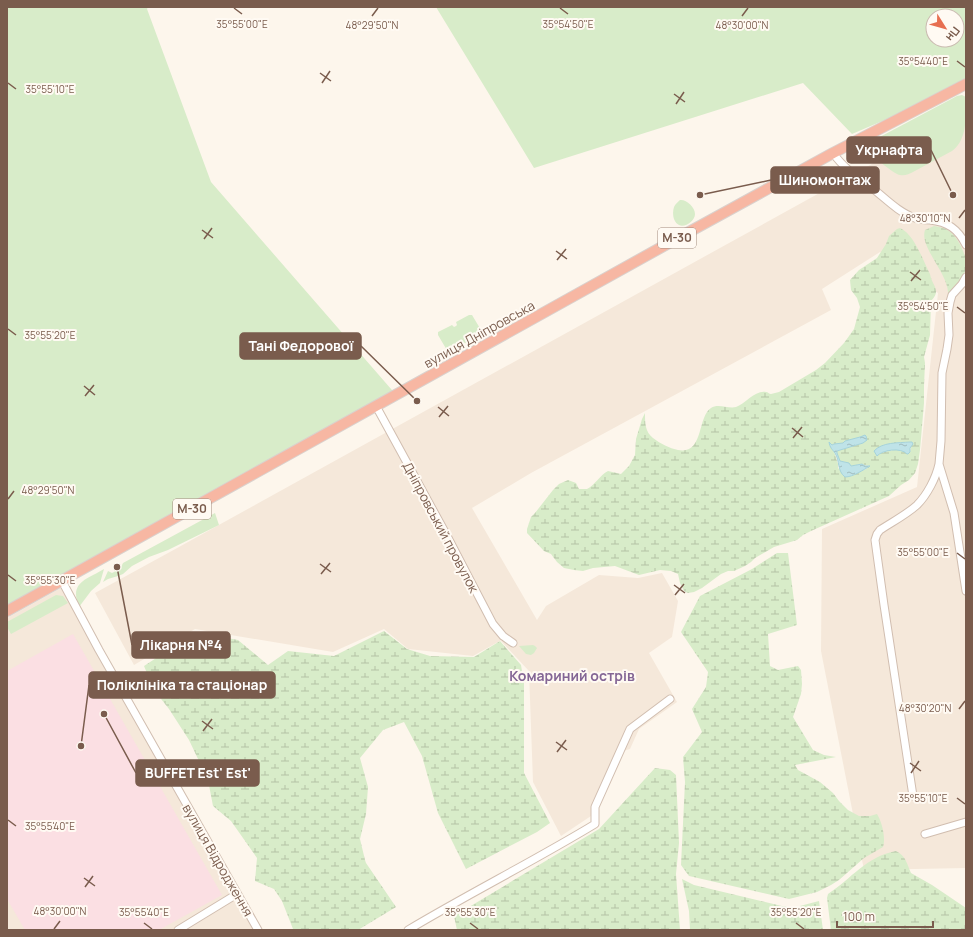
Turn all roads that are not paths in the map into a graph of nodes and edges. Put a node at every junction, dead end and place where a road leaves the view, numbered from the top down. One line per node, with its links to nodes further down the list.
1 (966, 84): 2 (highway, вулиця Дніпровська / М-30)
2 (833, 153): 3 (street); 5 (highway, вулиця Дніпровська / М-30)
3 (966, 245)
4 (966, 278): 6 (street)
5 (376, 406): 7 (highway, вулиця Дніпровська / М-30); 10 (street, Дніпровський провулок)
6 (939, 464): 8 (street); 12 (street)
7 (62, 581): 9 (highway, вулиця Дніпровська / М-30); 15 (street, вулиця Відродження)
8 (966, 591)
9 (7, 611)
10 (513, 643)
11 (670, 699): 18 (street)
12 (913, 796)
13 (966, 822): 14 (street)
14 (925, 834)
15 (237, 894): 16 (street); 17 (street, вулиця Відродження)
16 (178, 930)
17 (258, 930)
18 (408, 930)

